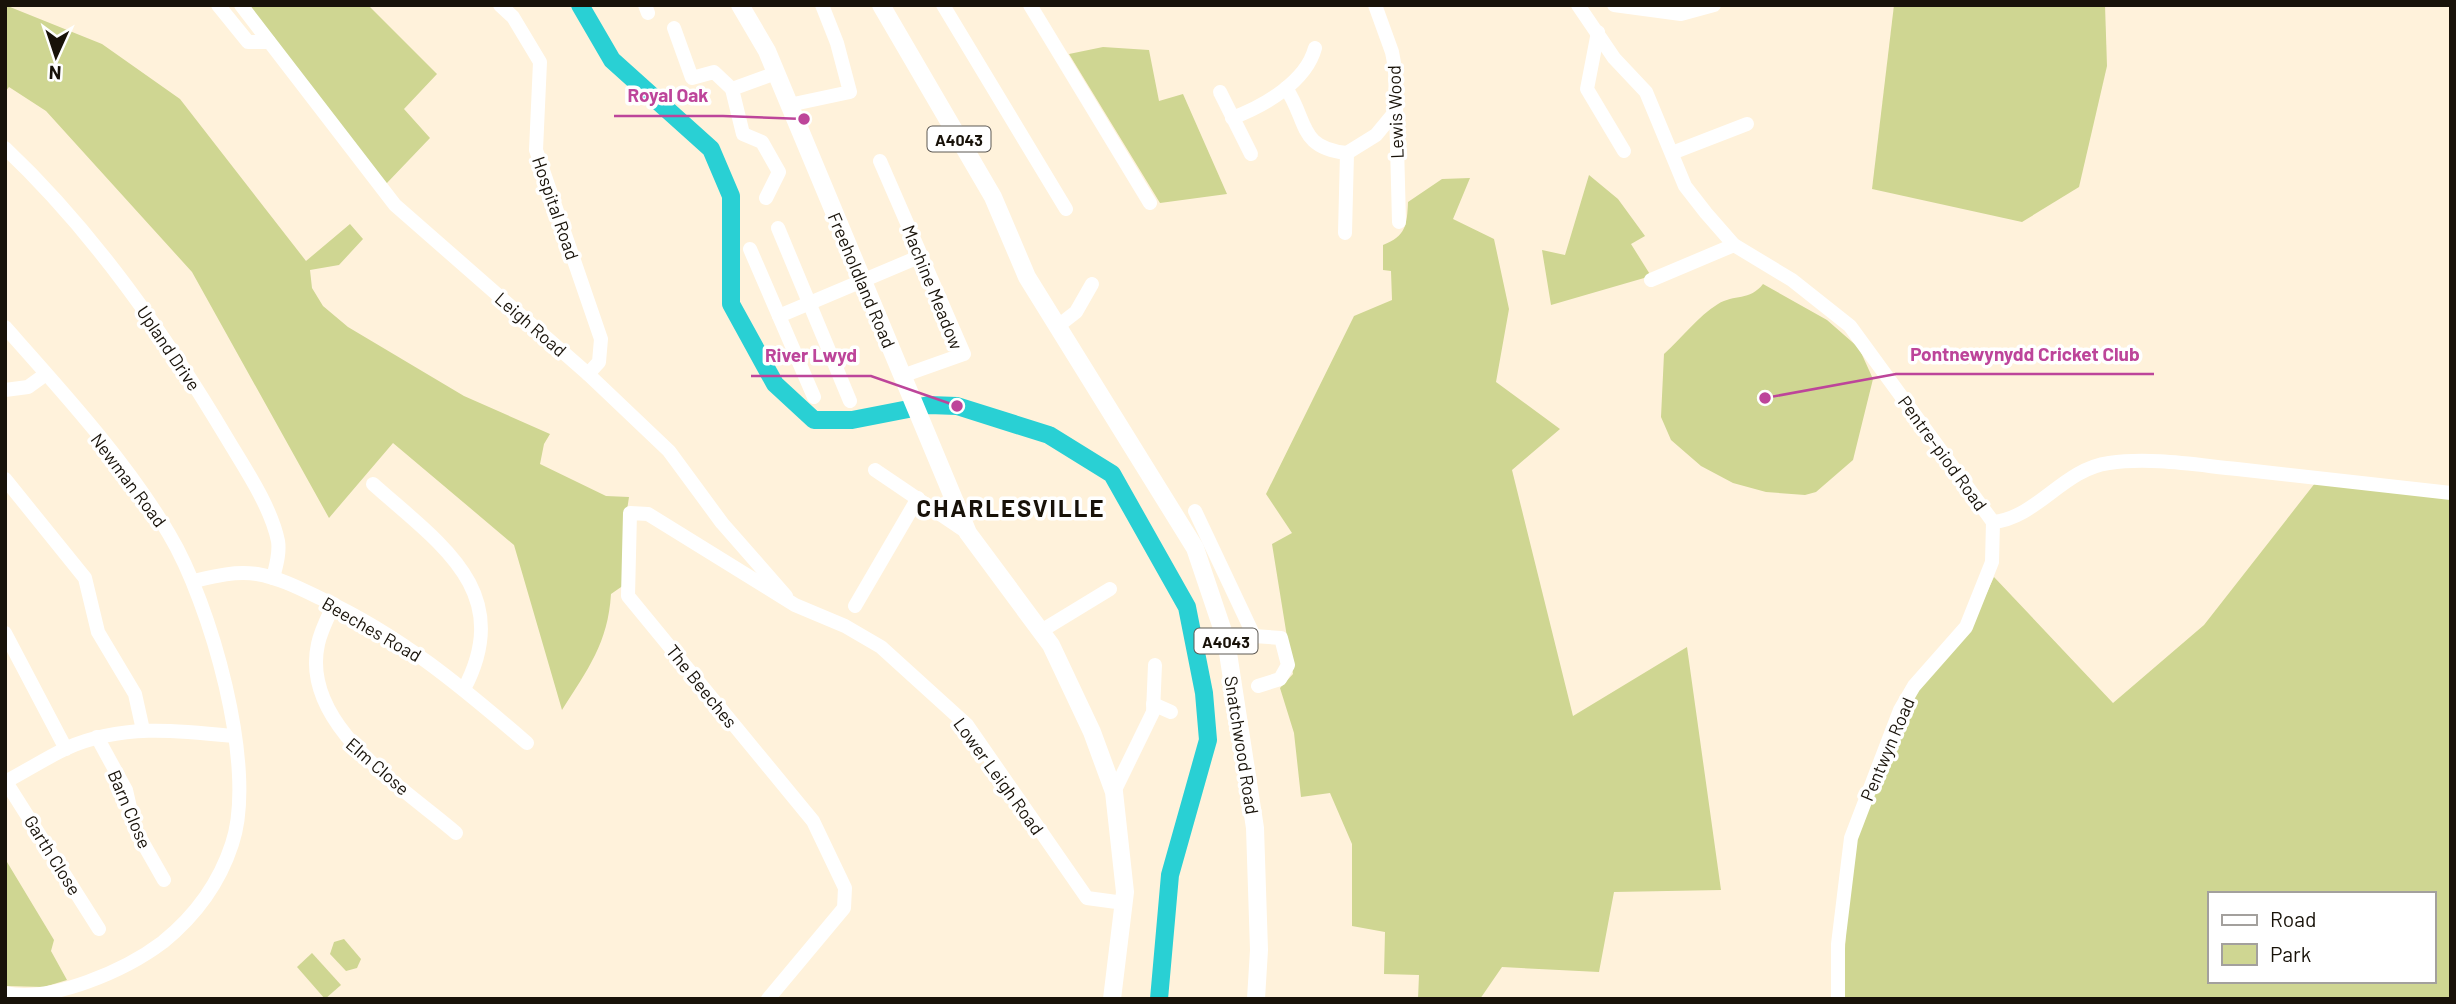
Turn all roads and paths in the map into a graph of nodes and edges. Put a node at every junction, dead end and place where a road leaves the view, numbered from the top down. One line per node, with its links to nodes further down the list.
1 (218, 5): 15 (street)
2 (241, 5): 15 (street, Leigh Road)
3 (500, 5): 48 (street, Hospital Road)
4 (740, 5): 17 (main road, Freeholdland Road)
5 (822, 5): 21 (street)
6 (881, 5): 45 (main road, A4043)
7 (943, 5): 33 (street)
8 (1375, 5): 22 (street, Lewis Wood)
9 (1578, 5): 14 (street, Pentre-piod Road)
10 (1614, 5): 11 (street)
11 (1714, 5)
12 (1032, 9): 32 (street)
13 (674, 28): 19 (street)
14 (1598, 32): 26 (street); 28 (street, Pentre-piod Road)
15 (269, 42): 48 (street, Leigh Road)
16 (1315, 48): 18 (street)
17 (776, 73): 19 (street); 21 (main road, Freeholdland Road)
18 (1286, 88): 23 (street); 27 (street)
19 (732, 89): 31 (street)
20 (1220, 92): 23 (street)
21 (789, 105): 40 (main road, Freeholdland Road)
22 (1395, 112): 27 (street); 34 (street, Lewis Wood)
23 (1232, 118): 29 (street)
24 (1747, 124): 28 (street)
25 (5, 148): 61 (street, Upland Drive)
26 (1624, 151)
27 (1347, 153): 36 (street)
28 (1672, 153): 37 (street, Pentre-piod Road)
29 (1251, 154)
30 (880, 162): 39 (street, Machine Meadow)
31 (766, 198)
32 (1150, 203)
33 (1066, 209)
34 (1399, 222)
35 (778, 228): 43 (street)
36 (1345, 233)
37 (1734, 245): 41 (street); 59 (street, Pentre-piod Road)
38 (750, 249): 44 (street)
39 (921, 256): 40 (street); 49 (street, Machine Meadow)
40 (862, 279): 43 (street); 49 (main road, Freeholdland Road)
41 (1651, 279)
42 (1091, 285): 45 (street)
43 (810, 302): 44 (street); 52 (street)
44 (779, 316): 51 (street)
45 (1058, 326): 70 (main road, Snatchwood Road / A4043)
46 (5, 327): 47 (street, Newman Road)
47 (46, 374): 50 (street); 62 (street, Newman Road)
48 (588, 374): 65 (street, Leigh Road)
49 (902, 376): 60 (main road, Freeholdland Road)
50 (5, 390)
51 (814, 397)
52 (850, 401)
53 (875, 470): 57 (street)
54 (5, 480): 76 (street)
55 (373, 484): 73 (street)
56 (2451, 493): 59 (street)
57 (918, 498): 60 (street); 66 (street)
58 (1195, 511): 69 (street)
59 (1993, 522): 91 (street, Pentwyn Road)
60 (968, 533): 67 (main road, Freeholdland Road)
61 (273, 578): 62 (street, Beeches Road); 64 (street, Beeches Road)
62 (194, 581): 77 (street, Newman Road)
63 (1110, 589): 67 (street)
64 (334, 604): 73 (street, Beeches Road); 83 (street, Elm Close)
65 (795, 605): 85 (street, Lower Leigh Road); 88 (street, The Beeches)
66 (855, 606)
67 (1041, 631): 82 (main road, Freeholdland Road)
68 (5, 633): 80 (street)
69 (1254, 636): 70 (street); 72 (street)
70 (1226, 640): 90 (main road, Snatchwood Road / A4043)
71 (1155, 665): 74 (street)
72 (1258, 686)
73 (464, 689): 79 (street, Beeches Road)
74 (1153, 704): 75 (street); 82 (street)
75 (1171, 712)
76 (143, 730): 77 (street); 78 (street)
77 (233, 736): 87 (street, Newman Road)
78 (97, 737): 80 (street); 84 (street, Barn Close)
79 (527, 743)
80 (66, 749): 81 (street)
81 (6, 782): 86 (street, Garth Close)
82 (1114, 792): 85 (main road, Freeholdland Road)
83 (456, 833)
84 (164, 880)
85 (1124, 903): 89 (main road, Freeholdland Road)
86 (99, 929)
87 (5, 993)
88 (768, 999)
89 (1112, 999)
90 (1256, 999)
91 (1838, 999)

